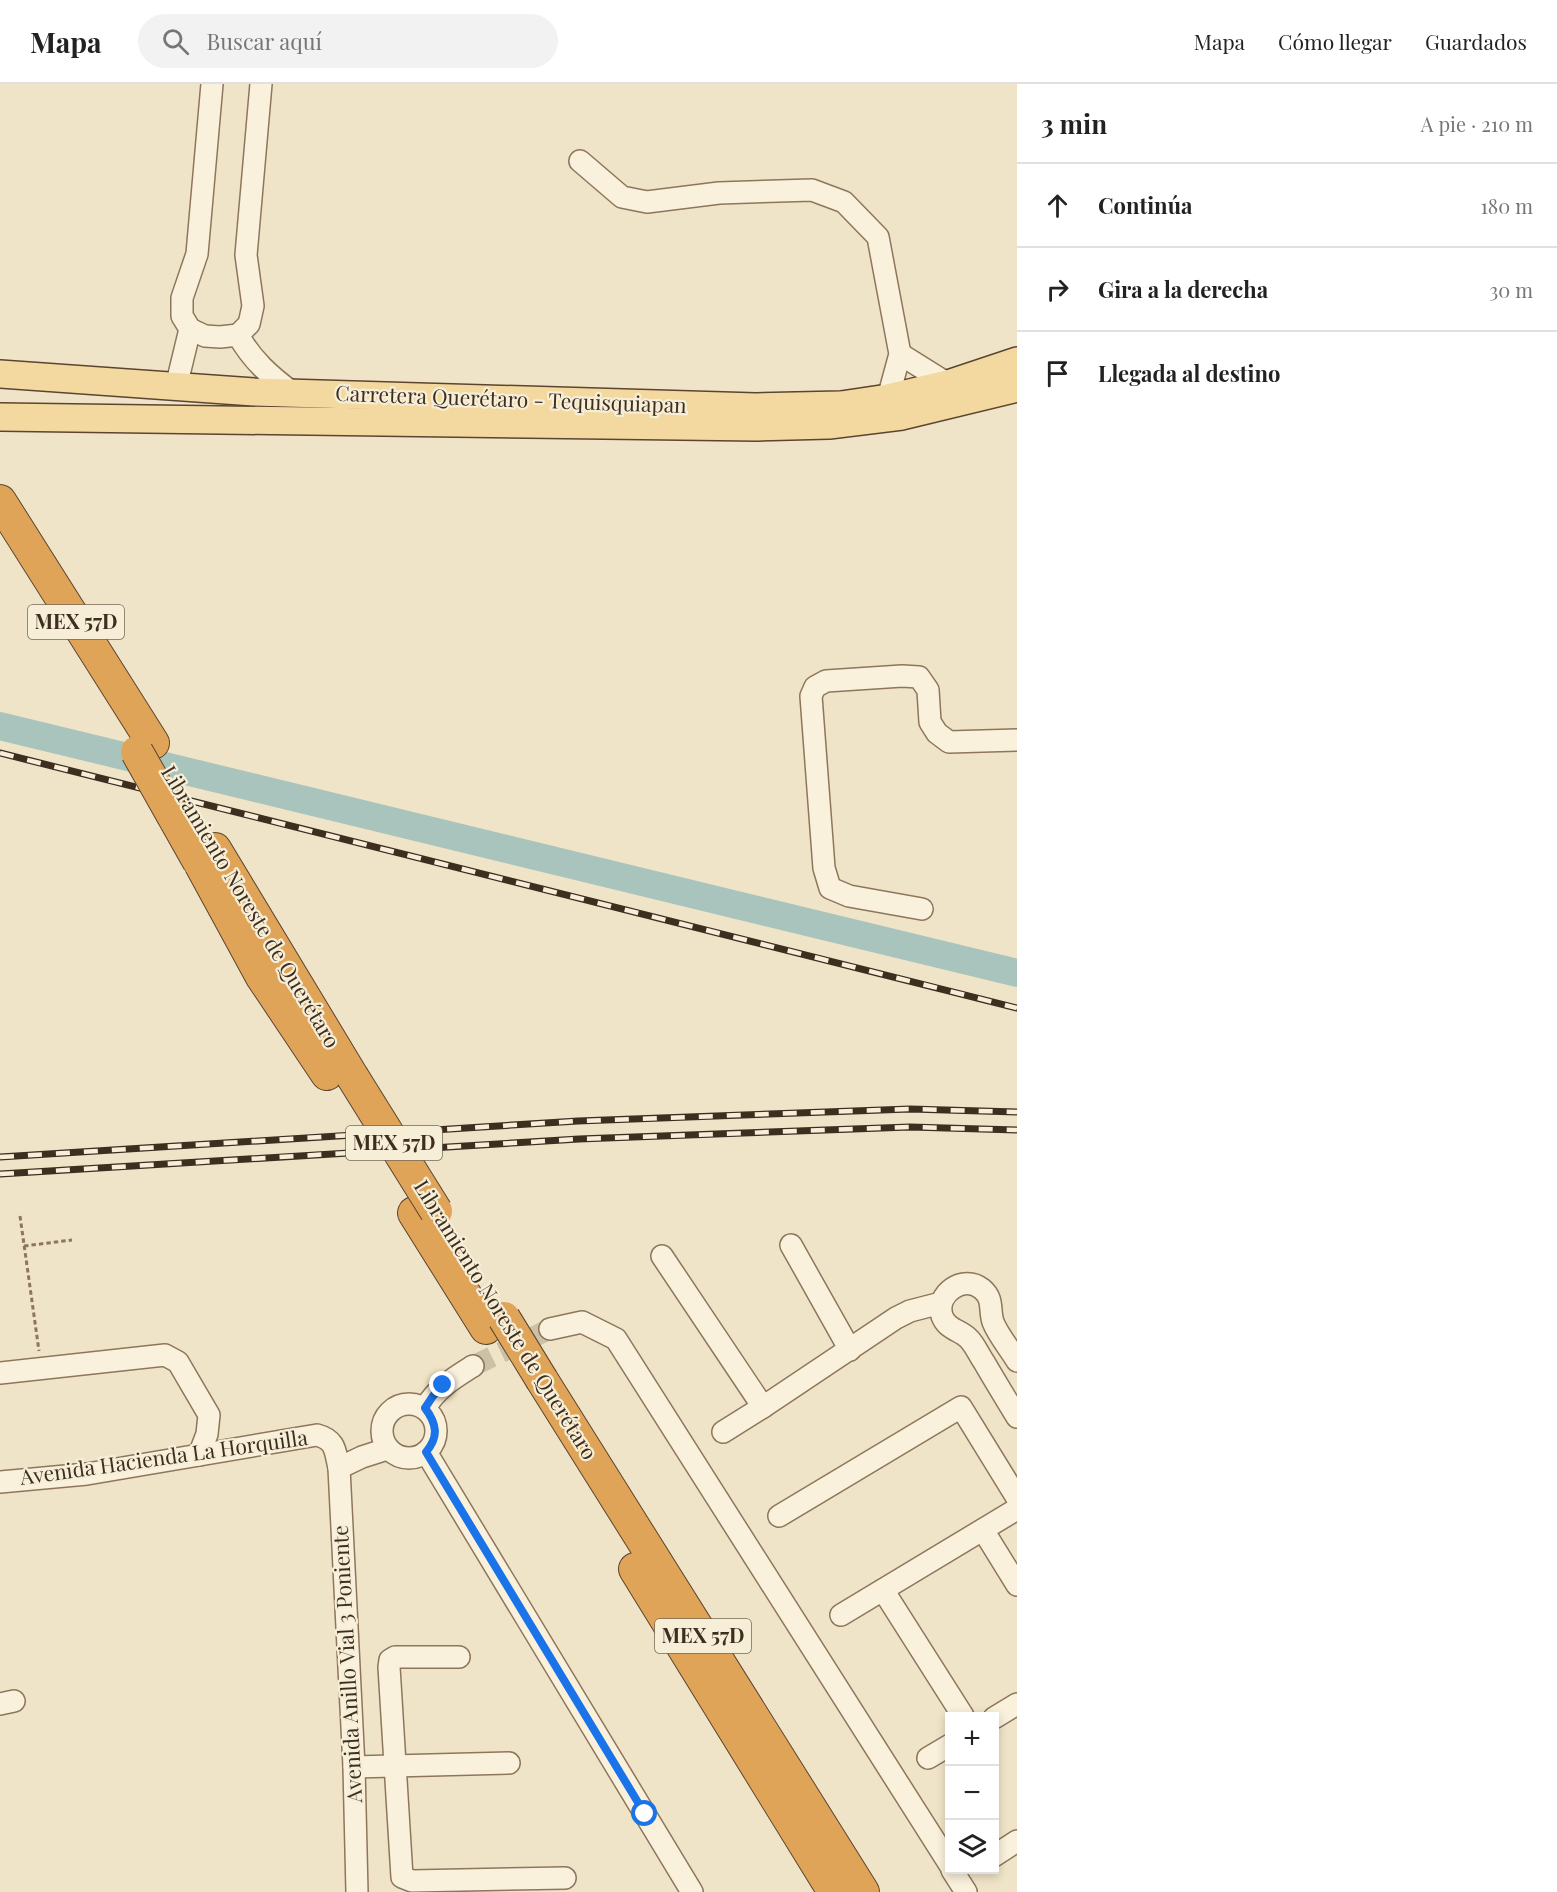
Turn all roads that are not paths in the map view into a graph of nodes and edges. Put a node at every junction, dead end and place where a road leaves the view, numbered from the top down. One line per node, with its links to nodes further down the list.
1 (212, 84): 4 (street)
2 (261, 84): 5 (street)
3 (580, 161): 6 (street)
4 (190, 329): 5 (street); 10 (street)
5 (238, 335): 12 (street)
6 (900, 354): 9 (street); 13 (street)
7 (1017, 361): 9 (main road, Carretera Querétaro - Tequisquiapan)
8 (0, 374): 10 (main road, Carretera Querétaro - Tequisquiapan)
9 (948, 384): 13 (main road, Carretera Querétaro - Tequisquiapan)
10 (176, 387): 12 (main road, Carretera Querétaro - Tequisquiapan)
11 (1017, 388): 14 (main road, Carretera Querétaro - Tequisquiapan)
12 (293, 393): 13 (main road, Carretera Querétaro - Tequisquiapan)
13 (888, 398)
14 (0, 417)
15 (0, 501): 18 (highway, Libramiento Noreste de Querétaro / MEX 57D)
16 (0, 541): 18 (highway, Libramiento Noreste de Querétaro / MEX 57D)
17 (1017, 740): 19 (street)
18 (145, 748): 30 (highway, Libramiento Noreste de Querétaro / MEX 57D, bridge)
19 (922, 909)
20 (791, 1245): 26 (street)
21 (662, 1257): 31 (street)
22 (941, 1303): 23 (street); 25 (street); 26 (street)
23 (993, 1321): 25 (street); 27 (street)
24 (550, 1329): 59 (street)
25 (968, 1338): 33 (street)
26 (850, 1350): 31 (street)
27 (1017, 1361)
28 (473, 1366): 32 (street)
29 (0, 1373): 38 (street)
30 (533, 1383): 64 (highway, Libramiento Noreste de Querétaro / MEX 57D); 65 (highway, Libramiento Noreste de Querétaro / MEX 57D)
31 (763, 1407): 34 (street)
32 (425, 1408): 36 (street); 37 (street)
33 (1017, 1417)
34 (723, 1432)
35 (327, 1438): 38 (street, Avenida Hacienda La Horquilla); 39 (street, Avenida Anillo Vial 3 Poniente)
36 (387, 1449): 37 (street); 39 (street)
37 (426, 1452): 63 (street)
38 (200, 1455): 40 (street, Avenida Hacienda La Horquilla)
39 (339, 1468): 56 (street, Avenida Anillo Vial 3 Poniente)
40 (0, 1482)
41 (1017, 1498): 43 (street)
42 (1017, 1509): 44 (street)
43 (779, 1516)
44 (983, 1530): 45 (street); 46 (street)
45 (1017, 1585)
46 (883, 1590): 47 (street); 50 (street)
47 (841, 1615)
48 (459, 1657): 55 (street)
49 (1017, 1704): 51 (street)
50 (960, 1712)
51 (999, 1715)
52 (945, 1748): 53 (street)
53 (928, 1758)
54 (508, 1763): 55 (street)
55 (395, 1766): 56 (street); 61 (street)
56 (354, 1767): 62 (street, Avenida Anillo Vial 3 Poniente)
57 (1017, 1841): 58 (street)
58 (999, 1853)
59 (945, 1857)
60 (955, 1874): 66 (street)
61 (565, 1878)
62 (357, 1892)
63 (692, 1892)
64 (834, 1892)
65 (864, 1892)
66 (966, 1892)

